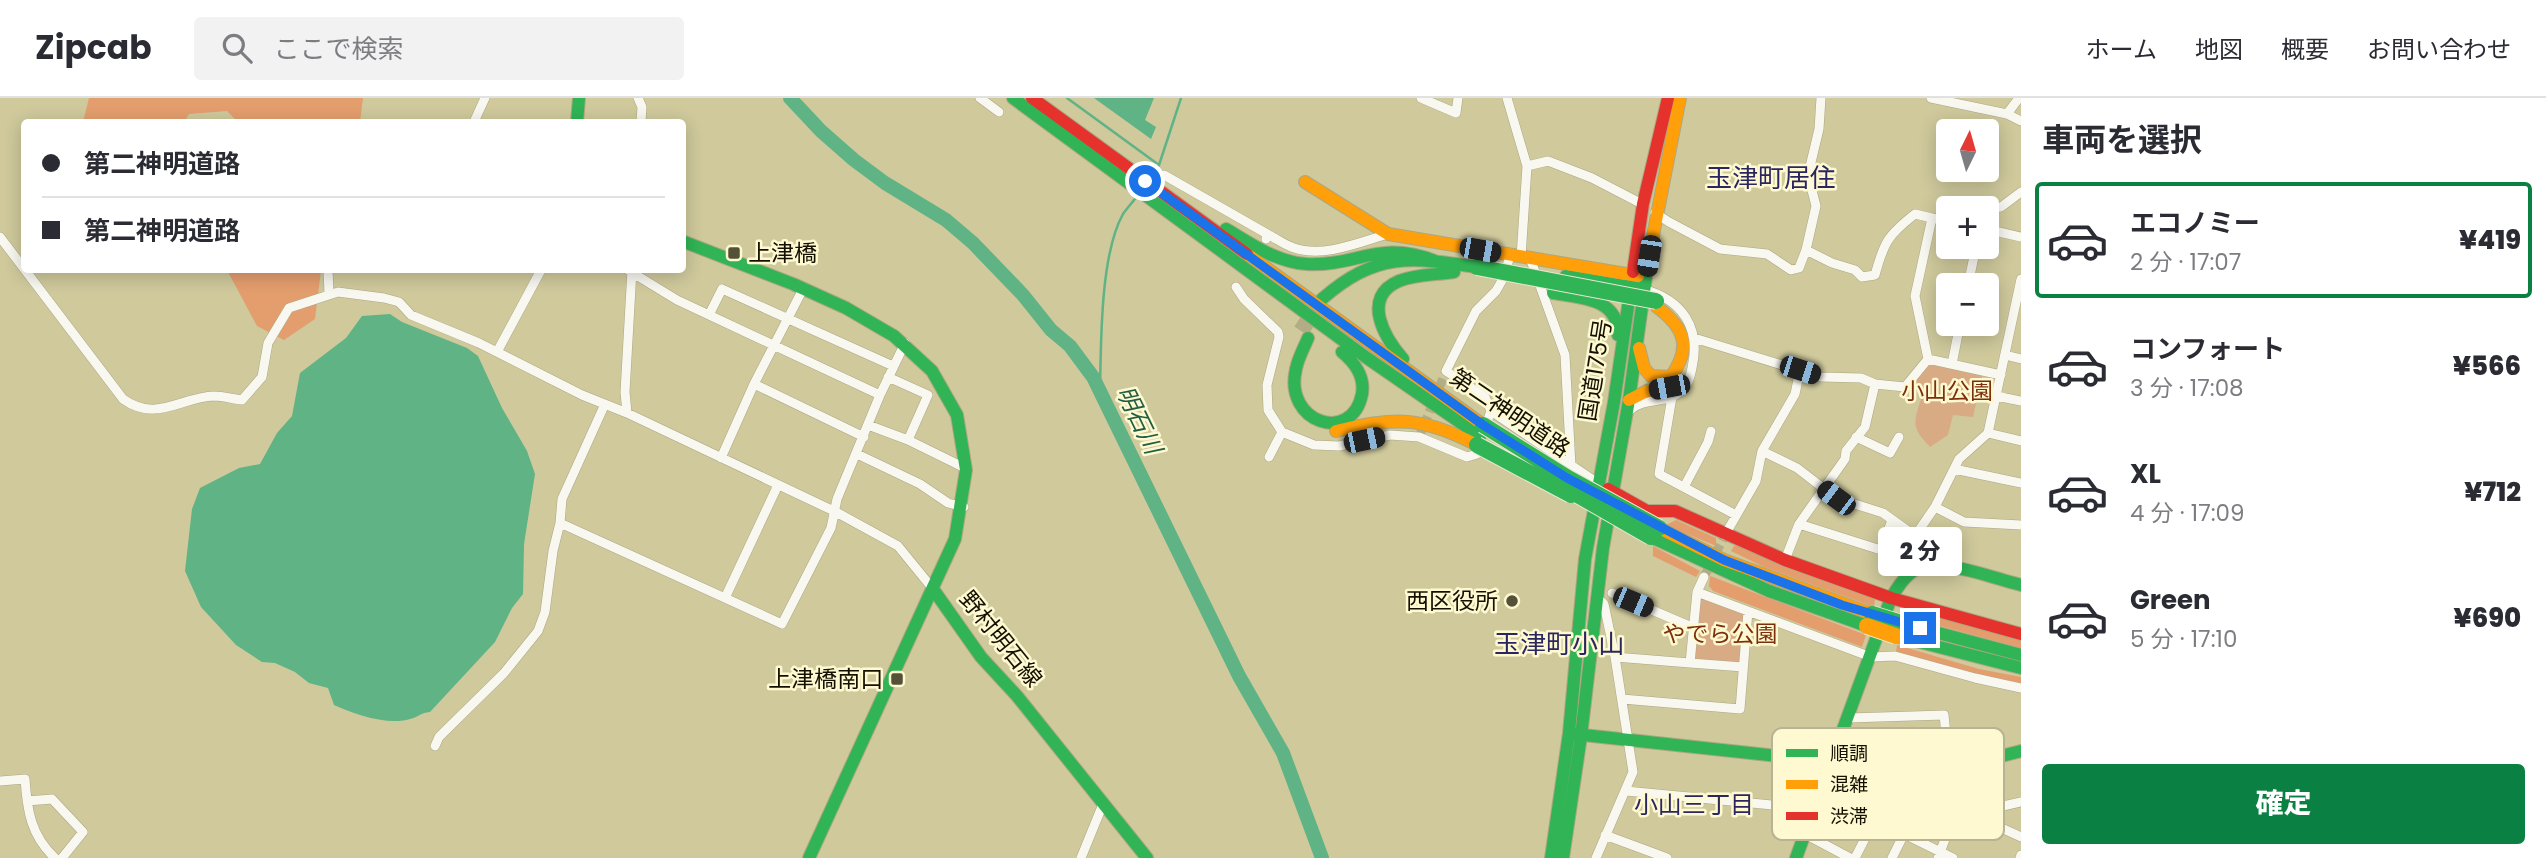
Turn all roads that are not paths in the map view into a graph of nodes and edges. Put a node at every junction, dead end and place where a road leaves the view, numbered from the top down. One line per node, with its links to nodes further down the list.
1 (485, 98): 17 (street)
2 (579, 98): 18 (main road)
3 (980, 98): 15 (street)
4 (1013, 98): 21 (main road, 第二神明道路)
5 (1032, 98): 21 (main road, 第二神明道路)
6 (1421, 98): 7 (street)
7 (1458, 98)
8 (1507, 98): 22 (street)
9 (1668, 98): 28 (main road, 国道175号)
10 (1680, 98): 28 (main road, 国道175号)
11 (1821, 98): 36 (street)
12 (2019, 98): 16 (street)
13 (639, 99): 19 (street)
14 (1935, 99): 16 (street)
15 (999, 112)
16 (2007, 114): 20 (street)
17 (475, 119)
18 (577, 119)
19 (641, 119)
20 (2021, 121)
21 (1106, 159): 26 (main road, 第二神明道路); 26 (main road, 第二神明道路)
22 (1527, 166): 28 (street); 37 (street)
23 (1164, 176): 32 (street)
24 (1305, 182): 32 (main road)
25 (2021, 192): 27 (street)
26 (1164, 198): 38 (main road); 53 (main road, 第二神明道路); 72 (main road, 第二神明道路)
27 (1999, 207)
28 (1650, 209): 36 (street); 51 (main road, 国道175号)
29 (1932, 218): 30 (street); 36 (street); 65 (street)
30 (1936, 219)
31 (1999, 232): 34 (street)
32 (1388, 234): 37 (main road)
33 (0, 237): 39 (street)
34 (2021, 237)
35 (686, 243): 50 (main road, 野村明石線)
36 (1806, 250)
37 (1520, 257): 51 (main road); 83 (street); 96 (street)
38 (1435, 261): 40 (main road); 41 (main road)
39 (21, 265)
40 (1454, 272): 41 (main road); 72 (main road)
41 (1480, 272): 48 (main road)
42 (27, 273): 52 (street)
43 (328, 273): 52 (street)
44 (539, 273): 62 (street)
45 (631, 273): 81 (street)
46 (636, 273): 55 (street)
47 (2021, 279): 56 (street)
48 (1531, 280): 51 (main road); 51 (main road, bridge); 63 (main road)
49 (1236, 287): 85 (street)
50 (803, 289): 57 (street); 60 (main road, 野村明石線)
51 (1644, 289): 54 (main road, 国道175号); 54 (main road); 59 (street); 63 (main road, 国道175号); 80 (main road)
52 (328, 294): 62 (street)
53 (1283, 298): 83 (main road, 第二神明道路); 83 (main road)
54 (1640, 311): 80 (main road, 国道175号)
55 (709, 316): 57 (street); 61 (street)
56 (2017, 318): 64 (street)
57 (788, 319): 61 (street); 68 (street)
58 (1958, 336): 67 (street)
59 (1694, 338): 69 (street); 77 (street)
60 (905, 342): 68 (street); 98 (main road, 野村明石線)
61 (774, 346): 73 (street); 75 (street)
62 (497, 352): 79 (street)
63 (1621, 352): 102 (main road, 国道175号)
64 (2005, 355): 66 (street); 70 (street)
65 (1928, 359): 67 (street); 74 (street)
66 (2021, 359)
67 (1952, 364): 70 (street)
68 (893, 366): 71 (street)
69 (1800, 370): 74 (street); 92 (street)
70 (2001, 375): 76 (street)
71 (888, 377): 75 (street); 90 (street)
72 (1416, 377): 83 (main road, 第二神明道路)
73 (754, 384): 87 (street); 95 (street)
74 (1875, 384): 88 (street)
75 (880, 395): 82 (street)
76 (1996, 396): 78 (street); 86 (street)
77 (1672, 397): 80 (street); 101 (street)
78 (2021, 401)
79 (605, 404): 81 (street); 109 (street)
80 (1627, 407): 102 (main road, 国道175号)
81 (627, 413): 95 (street)
82 (868, 425): 87 (street); 90 (street)
83 (1483, 429): 85 (street); 96 (street); 112 (main road, 第二神明道路, bridge); 112 (main road, 第二神明道路, bridge)
84 (1711, 431): 101 (street)
85 (1282, 432): 94 (street)
86 (1988, 433): 91 (street); 97 (street)
87 (864, 437): 93 (street)
88 (1856, 437): 89 (street); 103 (street)
89 (1899, 437)
90 (908, 440): 98 (street)
91 (2021, 440)
92 (1762, 451): 103 (street); 107 (street)
93 (857, 454): 104 (street); 106 (street)
94 (1269, 457)
95 (721, 458): 100 (street)
96 (1571, 466): 102 (street)
97 (1954, 468): 99 (street); 105 (street)
98 (967, 469): 104 (main road, 野村明石線)
99 (2021, 483)
100 (778, 485): 106 (street); 123 (street)
101 (1684, 487): 107 (street)
102 (1606, 488): 113 (main road); 122 (main road, 国道175号); 140 (main road, 国道175号)
103 (1824, 488): 108 (street); 110 (street)
104 (964, 507): 119 (main road, 野村明石線)
105 (1935, 507): 111 (street); 114 (street)
106 (836, 512): 119 (street); 123 (street)
107 (1736, 515): 113 (street)
108 (1892, 520): 110 (street); 114 (street)
109 (559, 523): 123 (street); 142 (street)
110 (1799, 524): 115 (street)
111 (2021, 525)
112 (1655, 532): 127 (main road, 第二神明道路, bridge)
113 (1725, 535): 115 (main road)
114 (1915, 536): 116 (street)
115 (1785, 560): 124 (main road)
116 (1922, 566): 118 (main road); 124 (main road)
117 (1704, 577): 120 (street)
118 (2021, 585)
119 (933, 589): 149 (main road, 野村明石線); 162 (main road)
120 (1697, 592): 125 (street); 126 (street)
121 (1612, 593): 126 (street)
122 (1595, 597): 130 (street); 140 (main road, 国道175号)
123 (725, 598)
124 (1891, 598): 128 (main road); 131 (main road)
125 (1748, 611): 131 (street); 133 (street)
126 (1694, 628): 132 (street)
127 (1899, 629): 129 (main road, 第二神明道路); 134 (main road, 第二神明道路)
128 (2021, 634)
129 (2021, 655)
130 (1615, 657): 132 (street); 136 (street)
131 (1871, 657): 135 (street); 137 (main road)
132 (1690, 663): 133 (street)
133 (1743, 667): 136 (street)
134 (2021, 668)
135 (2021, 688)
136 (1622, 699): 141 (street)
137 (1849, 718): 138 (main road); 139 (street)
138 (1845, 728)
139 (1945, 728)
140 (1575, 734): 141 (main road); 165 (main road, 国道175号); 166 (main road, 国道175号)
141 (1628, 740): 144 (main road); 147 (street)
142 (435, 746)
143 (2021, 751): 145 (main road)
144 (1772, 755)
145 (2004, 755)
146 (0, 781): 148 (street)
147 (1626, 791): 150 (street); 152 (street)
148 (27, 801): 160 (street); 161 (street)
149 (1103, 804): 163 (street); 164 (main road, 野村明石線)
150 (1772, 805)
151 (2004, 828): 153 (street)
152 (1605, 835): 167 (street); 168 (street)
153 (2021, 837)
154 (1803, 840): 169 (main road)
155 (1817, 840): 170 (street)
156 (1862, 840): 170 (street)
157 (1901, 840): 171 (street)
158 (1914, 840): 159 (street)
159 (1939, 855): 172 (street)
160 (55, 858)
161 (62, 858)
162 (809, 858)
163 (1080, 858)
164 (1147, 858)
165 (1550, 858)
166 (1563, 858)
167 (1596, 858)
168 (1667, 858)
169 (1796, 858)
170 (1852, 858)
171 (1892, 858)
172 (1953, 858)

